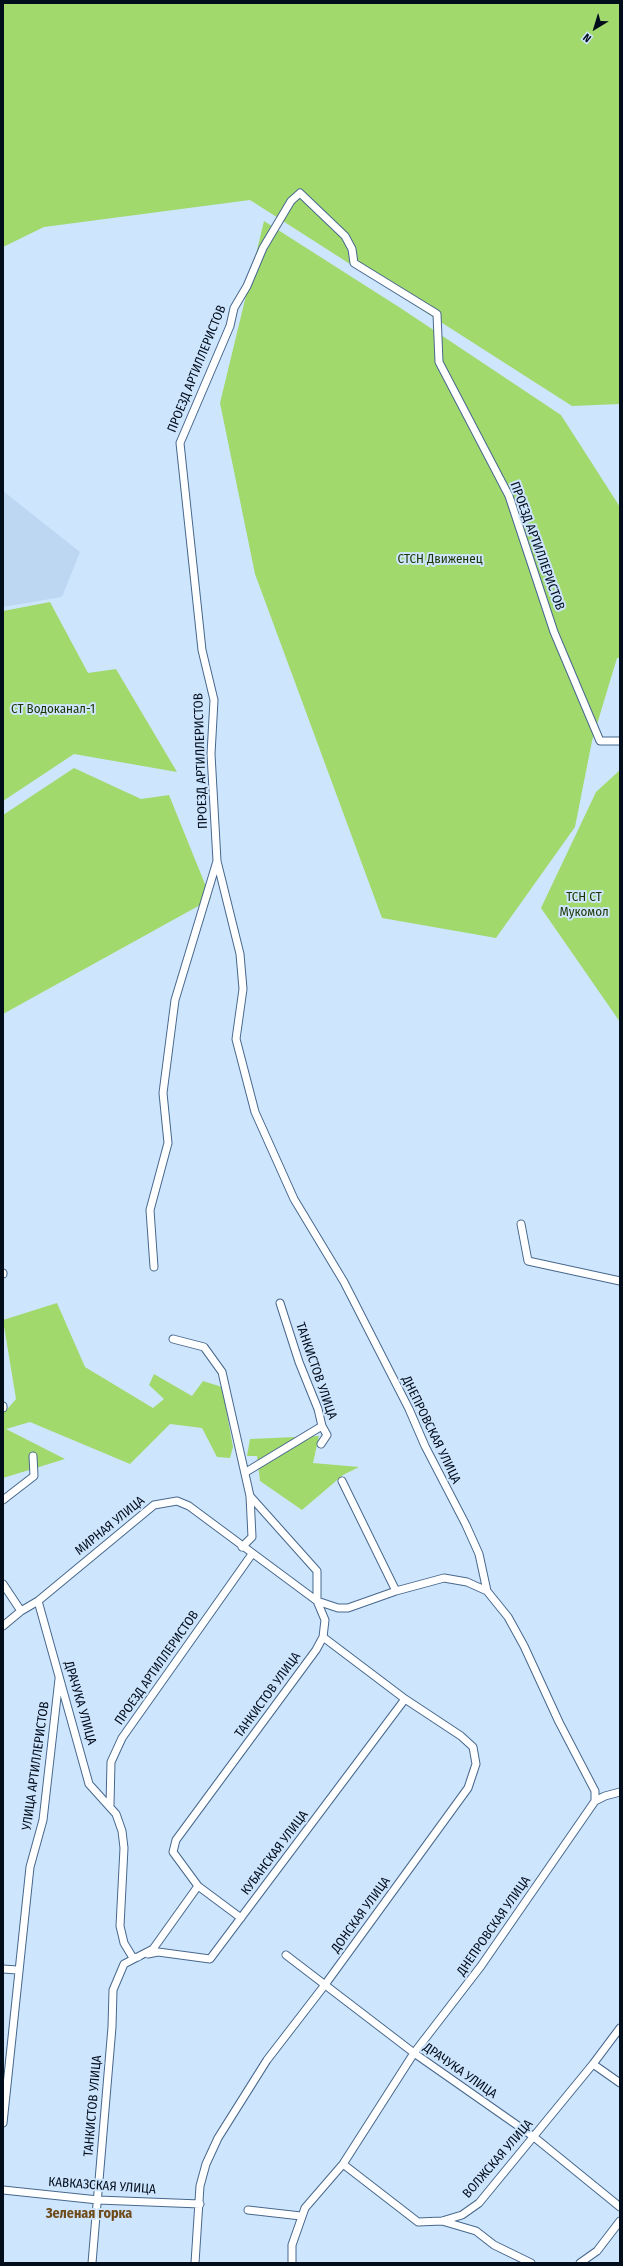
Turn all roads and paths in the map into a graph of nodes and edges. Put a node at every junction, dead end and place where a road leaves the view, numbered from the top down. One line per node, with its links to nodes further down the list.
1 (620, 741): 2 (street, ПРОЕЗД АРТИЛЛЕРИСТОВ)
2 (217, 861): 4 (street); 6 (street, ПРОЕЗД АРТИЛЛЕРИСТОВ)
3 (521, 1224): 5 (street)
4 (154, 1267)
5 (620, 1281)
6 (344, 1282): 20 (street, ДНЕПРОВСКАЯ УЛИЦА)
7 (280, 1303): 9 (street, ТАНКИСТОВ УЛИЦА)
8 (174, 1339): 12 (street)
9 (322, 1426): 10 (street, ТАНКИСТОВ УЛИЦА); 12 (street)
10 (321, 1444)
11 (33, 1456): 15 (street)
12 (246, 1472): 14 (street)
13 (342, 1481): 19 (street)
14 (250, 1496): 16 (street); 22 (street)
15 (3, 1500)
16 (242, 1547): 17 (street, МИРНАЯ УЛИЦА); 21 (street, МИРНАЯ УЛИЦА)
17 (252, 1554): 22 (street, МИРНАЯ УЛИЦА); 30 (street, ПРОЕЗД АРТИЛЛЕРИСТОВ)
18 (3, 1584): 23 (street)
19 (396, 1591): 20 (street, ДНЕПРОВСКАЯ УЛИЦА); 22 (street)
20 (487, 1591): 29 (street, ДНЕПРОВСКАЯ УЛИЦА)
21 (38, 1601): 23 (street, МИРНАЯ УЛИЦА); 26 (street, ДРАЧУКА УЛИЦА)
22 (317, 1601): 25 (street, ТАНКИСТОВ УЛИЦА)
23 (21, 1611): 24 (street, МИРНАЯ УЛИЦА)
24 (3, 1626)
25 (323, 1637): 27 (street, ДОНСКАЯ УЛИЦА); 31 (street, ТАНКИСТОВ УЛИЦА)
26 (60, 1675): 30 (street, ДРАЧУКА УЛИЦА); 36 (street, УЛИЦА АРТИЛЛЕРИСТОВ)
27 (405, 1700): 32 (street, КУБАНСКАЯ УЛИЦА); 37 (street, ДОНСКАЯ УЛИЦА)
28 (620, 1792): 29 (street)
29 (595, 1801): 39 (street, ДНЕПРОВСКАЯ УЛИЦА)
30 (110, 1805): 34 (street)
31 (198, 1886): 32 (street); 34 (street, ТАНКИСТОВ УЛИЦА)
32 (241, 1918): 34 (street, КУБАНСКАЯ УЛИЦА)
33 (286, 1955): 37 (street, ДРАЧУКА УЛИЦА)
34 (133, 1958): 46 (street, ТАНКИСТОВ УЛИЦА)
35 (3, 1969): 36 (street)
36 (18, 1970): 42 (street, УЛИЦА АРТИЛЛЕРИСТОВ)
37 (324, 1986): 39 (street, ДРАЧУКА УЛИЦА); 47 (street, ДОНСКАЯ УЛИЦА)
38 (620, 2028): 40 (street, ВОЛЖСКАЯ УЛИЦА)
39 (414, 2053): 43 (street, ДРАЧУКА УЛИЦА); 44 (street, ДНЕПРОВСКАЯ УЛИЦА)
40 (593, 2064): 41 (street); 43 (street, ВОЛЖСКАЯ УЛИЦА)
41 (620, 2083)
42 (3, 2123)
43 (534, 2136): 48 (street, ДРАЧУКА УЛИЦА); 51 (street, ВОЛЖСКАЯ УЛИЦА)
44 (343, 2164): 50 (street, ДНЕПРОВСКАЯ УЛИЦА); 51 (street, ВОЛЖСКАЯ УЛИЦА)
45 (3, 2190): 46 (street, КАВКАЗСКАЯ УЛИЦА)
46 (98, 2200): 47 (street, КАВКАЗСКАЯ УЛИЦА); 53 (street, ТАНКИСТОВ УЛИЦА)
47 (200, 2204): 54 (street, ДОНСКАЯ УЛИЦА)
48 (620, 2207)
49 (248, 2210): 50 (street)
50 (301, 2216): 55 (street, ДНЕПРОВСКАЯ УЛИЦА)
51 (442, 2221): 56 (street)
52 (620, 2221): 57 (street)
53 (92, 2263)
54 (195, 2263)
55 (292, 2263)
56 (531, 2263)
57 (580, 2263)

